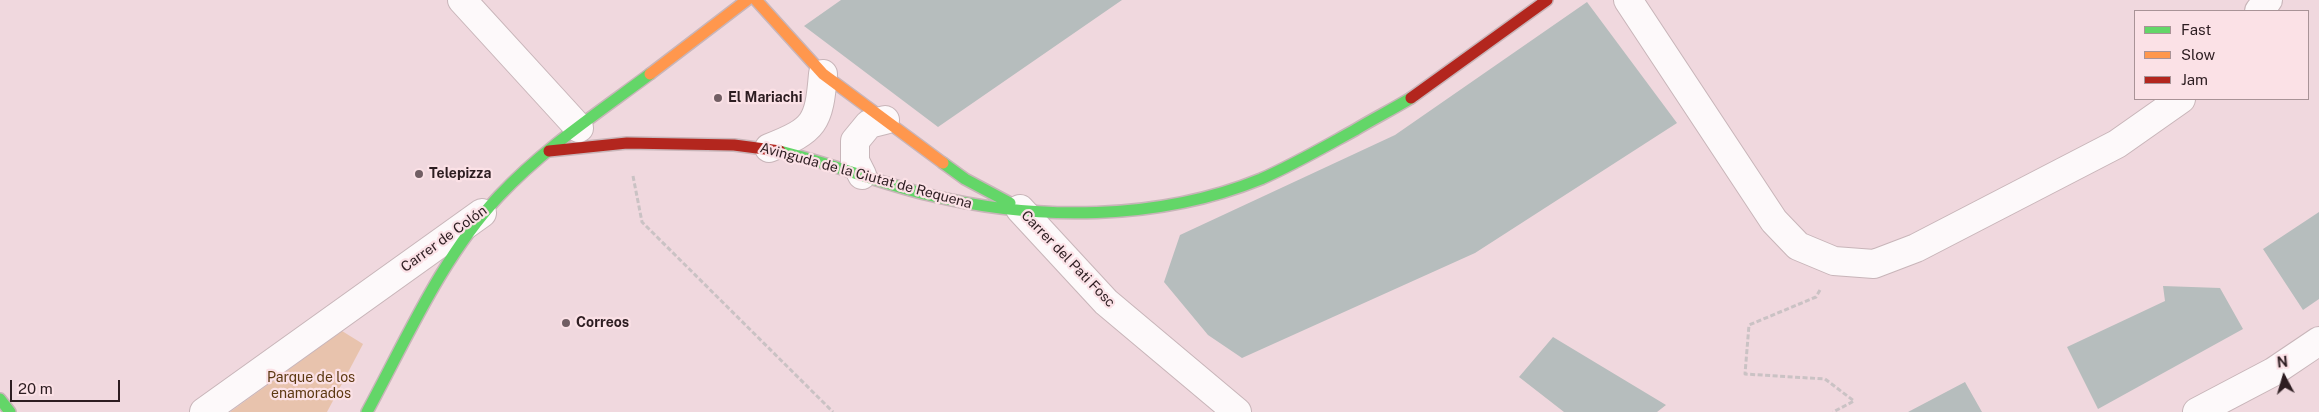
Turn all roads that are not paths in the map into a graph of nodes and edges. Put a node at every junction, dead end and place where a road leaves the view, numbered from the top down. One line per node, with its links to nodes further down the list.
1 (462, 0): 11 (street)
2 (747, 0): 11 (street, Carrer de Colón)
3 (756, 0): 8 (street, Carrer del Pati Fosc)
4 (1547, 0): 16 (street, Avinguda de la Ciutat de Requena)
5 (1628, 0): 9 (street)
6 (2268, 0): 7 (street)
7 (2260, 10)
8 (823, 74): 10 (street, Carrer del Pati Fosc); 12 (street)
9 (2180, 100)
10 (885, 120): 14 (street); 16 (street, Carrer del Pati Fosc)
11 (579, 128): 13 (street, Carrer de Colón)
12 (769, 148): 13 (street, Avinguda de la Ciutat de Requena); 14 (street, Avinguda de la Ciutat de Requena)
13 (549, 151): 15 (street, Carrer de Colón)
14 (862, 175): 16 (street, Avinguda de la Ciutat de Requena)
15 (487, 209): 20 (street, Carrer de Colón); 21 (street)
16 (1020, 209): 22 (street, Carrer del Pati Fosc)
17 (2319, 341): 23 (street)
18 (0, 399): 19 (street)
19 (10, 412)
20 (204, 412)
21 (367, 412)
22 (1237, 412)
23 (2197, 412)

